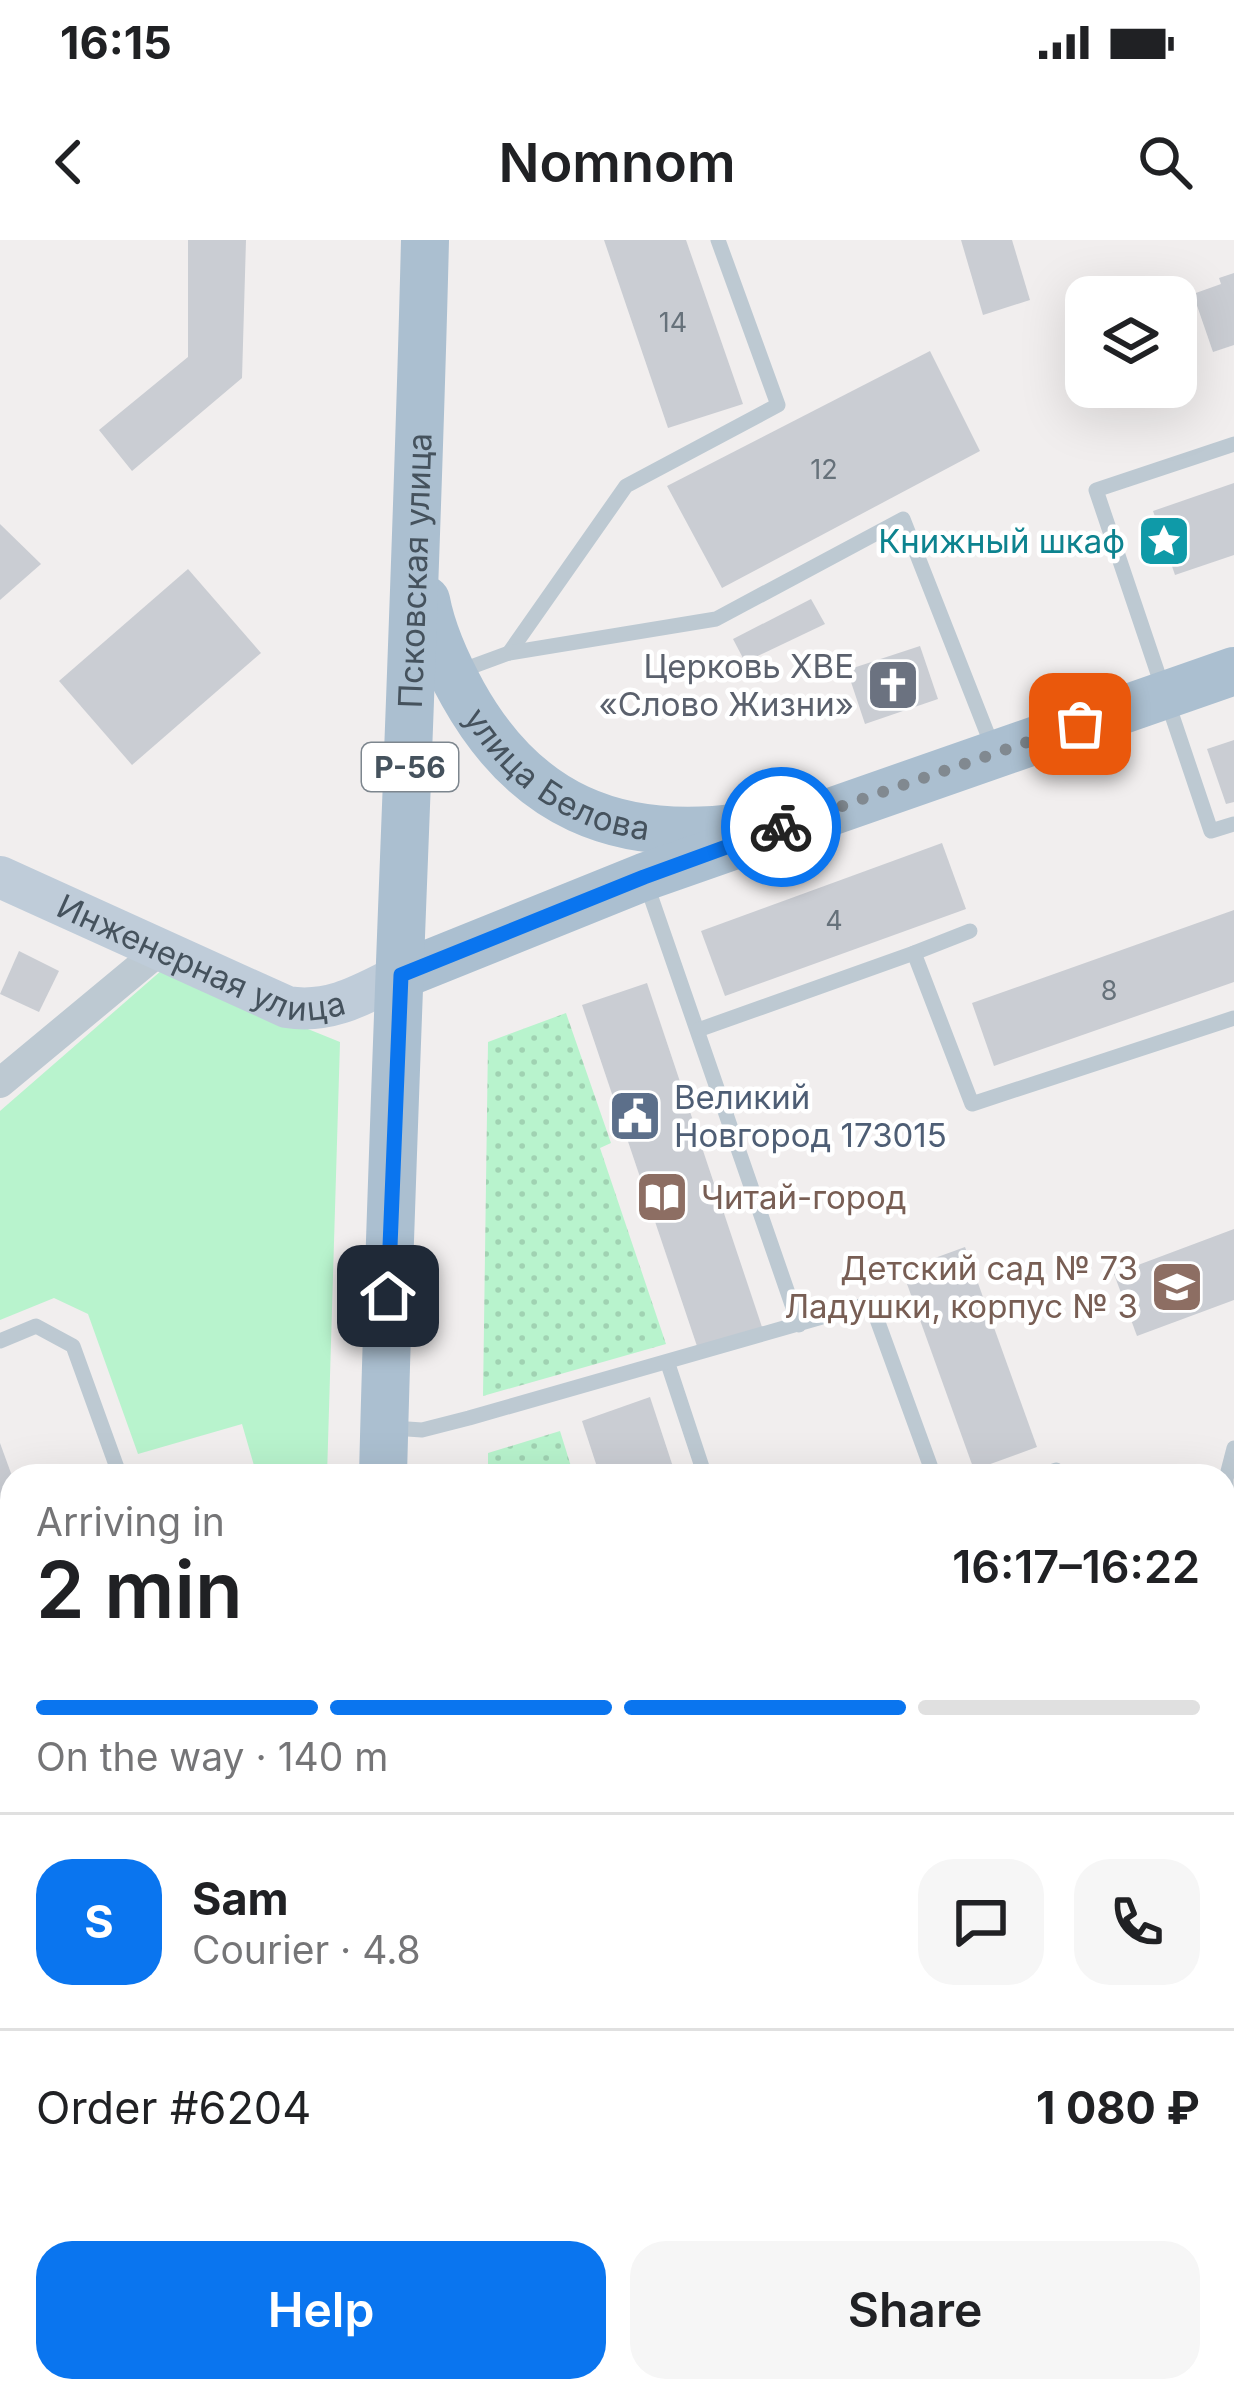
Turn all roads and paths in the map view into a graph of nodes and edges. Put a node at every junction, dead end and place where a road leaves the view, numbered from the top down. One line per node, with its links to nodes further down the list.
1 (425, 240): 4 (main road, Псковская улица / Р-56)
2 (718, 240): 5 (lane)
3 (1234, 444): 8 (lane)
4 (417, 559): 7 (main road, улица Белова); 17 (main road, Псковская улица / Р-56)
5 (509, 653): 7 (lane); 9 (lane)
6 (1234, 670): 8 (main road, улица Белова)
7 (452, 674): 10 (main road, улица Белова)
8 (1165, 694): 9 (main road, улица Белова); 11 (lane)
9 (995, 753): 10 (main road, улица Белова)
10 (811, 817): 13 (main road, улица Белова)
11 (1234, 824)
12 (0, 877): 15 (street, Инженерная улица)
13 (644, 877): 17 (main road, улица Белова); 19 (lane)
14 (970, 931): 16 (lane)
15 (159, 952): 17 (street, Инженерная улица); 20 (street)
16 (914, 952): 18 (lane); 19 (lane)
17 (401, 975): 24 (main road, Псковская улица / Р-56)
18 (1234, 1018)
19 (698, 1030): 21 (lane)
20 (0, 1083)
21 (800, 1325): 23 (lane); 28 (lane)
22 (0, 1341): 25 (lane)
23 (668, 1364): 24 (lane); 27 (lane)
24 (384, 1428): 26 (main road, Псковская улица / Р-56)
25 (117, 1464)
26 (382, 1464)
27 (701, 1464)
28 (930, 1464)

